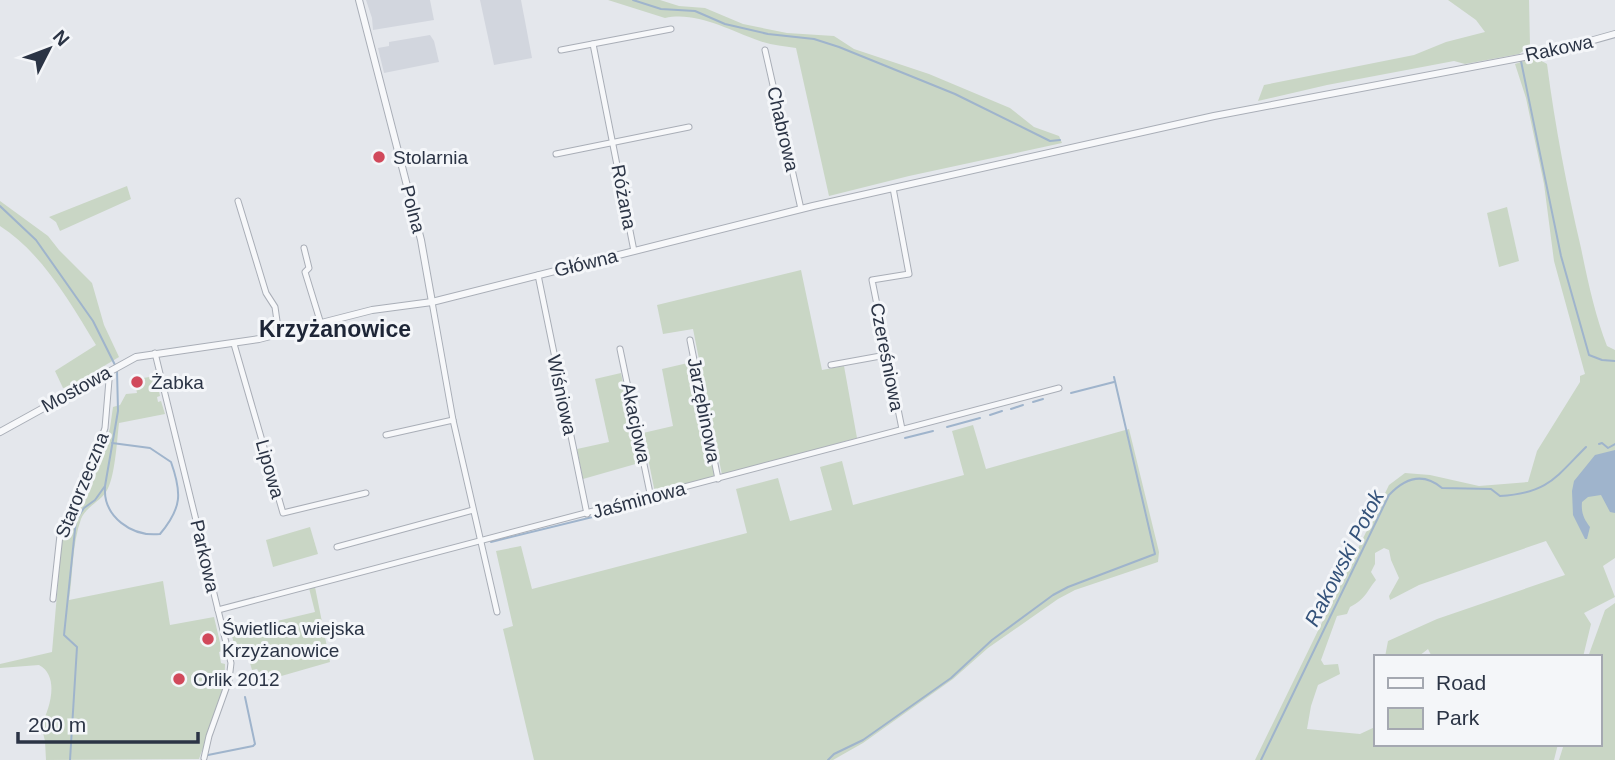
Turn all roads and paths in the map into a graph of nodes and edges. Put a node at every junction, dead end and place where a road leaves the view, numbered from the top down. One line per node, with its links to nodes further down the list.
1 (359, 0): 16 (street, Polna)
2 (671, 29): 4 (street)
3 (1615, 34): 10 (street, Rakowa)
4 (593, 44): 5 (street); 8 (street, Różana)
5 (561, 50)
6 (765, 50): 12 (street, Chabrowa)
7 (689, 127): 8 (street, Różana)
8 (613, 142): 9 (street, Różana); 14 (street, Różana)
9 (556, 154)
10 (893, 188): 12 (street, Główna); 23 (street, Czereśniowa)
11 (238, 201): 18 (street)
12 (801, 209): 14 (street, Główna)
13 (304, 248): 17 (street)
14 (634, 251): 15 (street, Główna)
15 (538, 275): 16 (street, Główna); 35 (street, Wiśniowa)
16 (432, 302): 17 (street, Główna); 27 (street, Polna)
17 (321, 324): 18 (street, Główna)
18 (279, 335): 20 (street, Główna)
19 (690, 340): 31 (street, Jarzębinowa)
20 (234, 344): 22 (street, Główna); 32 (street, Lipowa)
21 (620, 349): 33 (street, Akacjowa)
22 (155, 353): 25 (street, Mostowa); 39 (street, Parkowa)
23 (886, 355): 24 (street); 28 (street, Czereśniowa)
24 (831, 365)
25 (109, 370): 29 (street, Mostowa); 38 (street, Starorzeczna)
26 (1059, 388): 28 (street, Jaśminowa)
27 (453, 420): 30 (street); 34 (street, Polna)
28 (902, 429): 31 (street, Jaśminowa)
29 (0, 432)
30 (386, 435)
31 (718, 479): 33 (street, Jaśminowa)
32 (366, 492)
33 (651, 498): 35 (street, Jaśminowa)
34 (473, 510): 36 (street, Polna); 37 (street)
35 (587, 514): 36 (street, Jaśminowa)
36 (480, 540): 39 (street, Jaśminowa); 40 (street, Polna)
37 (337, 547)
38 (53, 599)
39 (218, 610): 41 (street, Parkowa)
40 (497, 612)
41 (204, 758)

